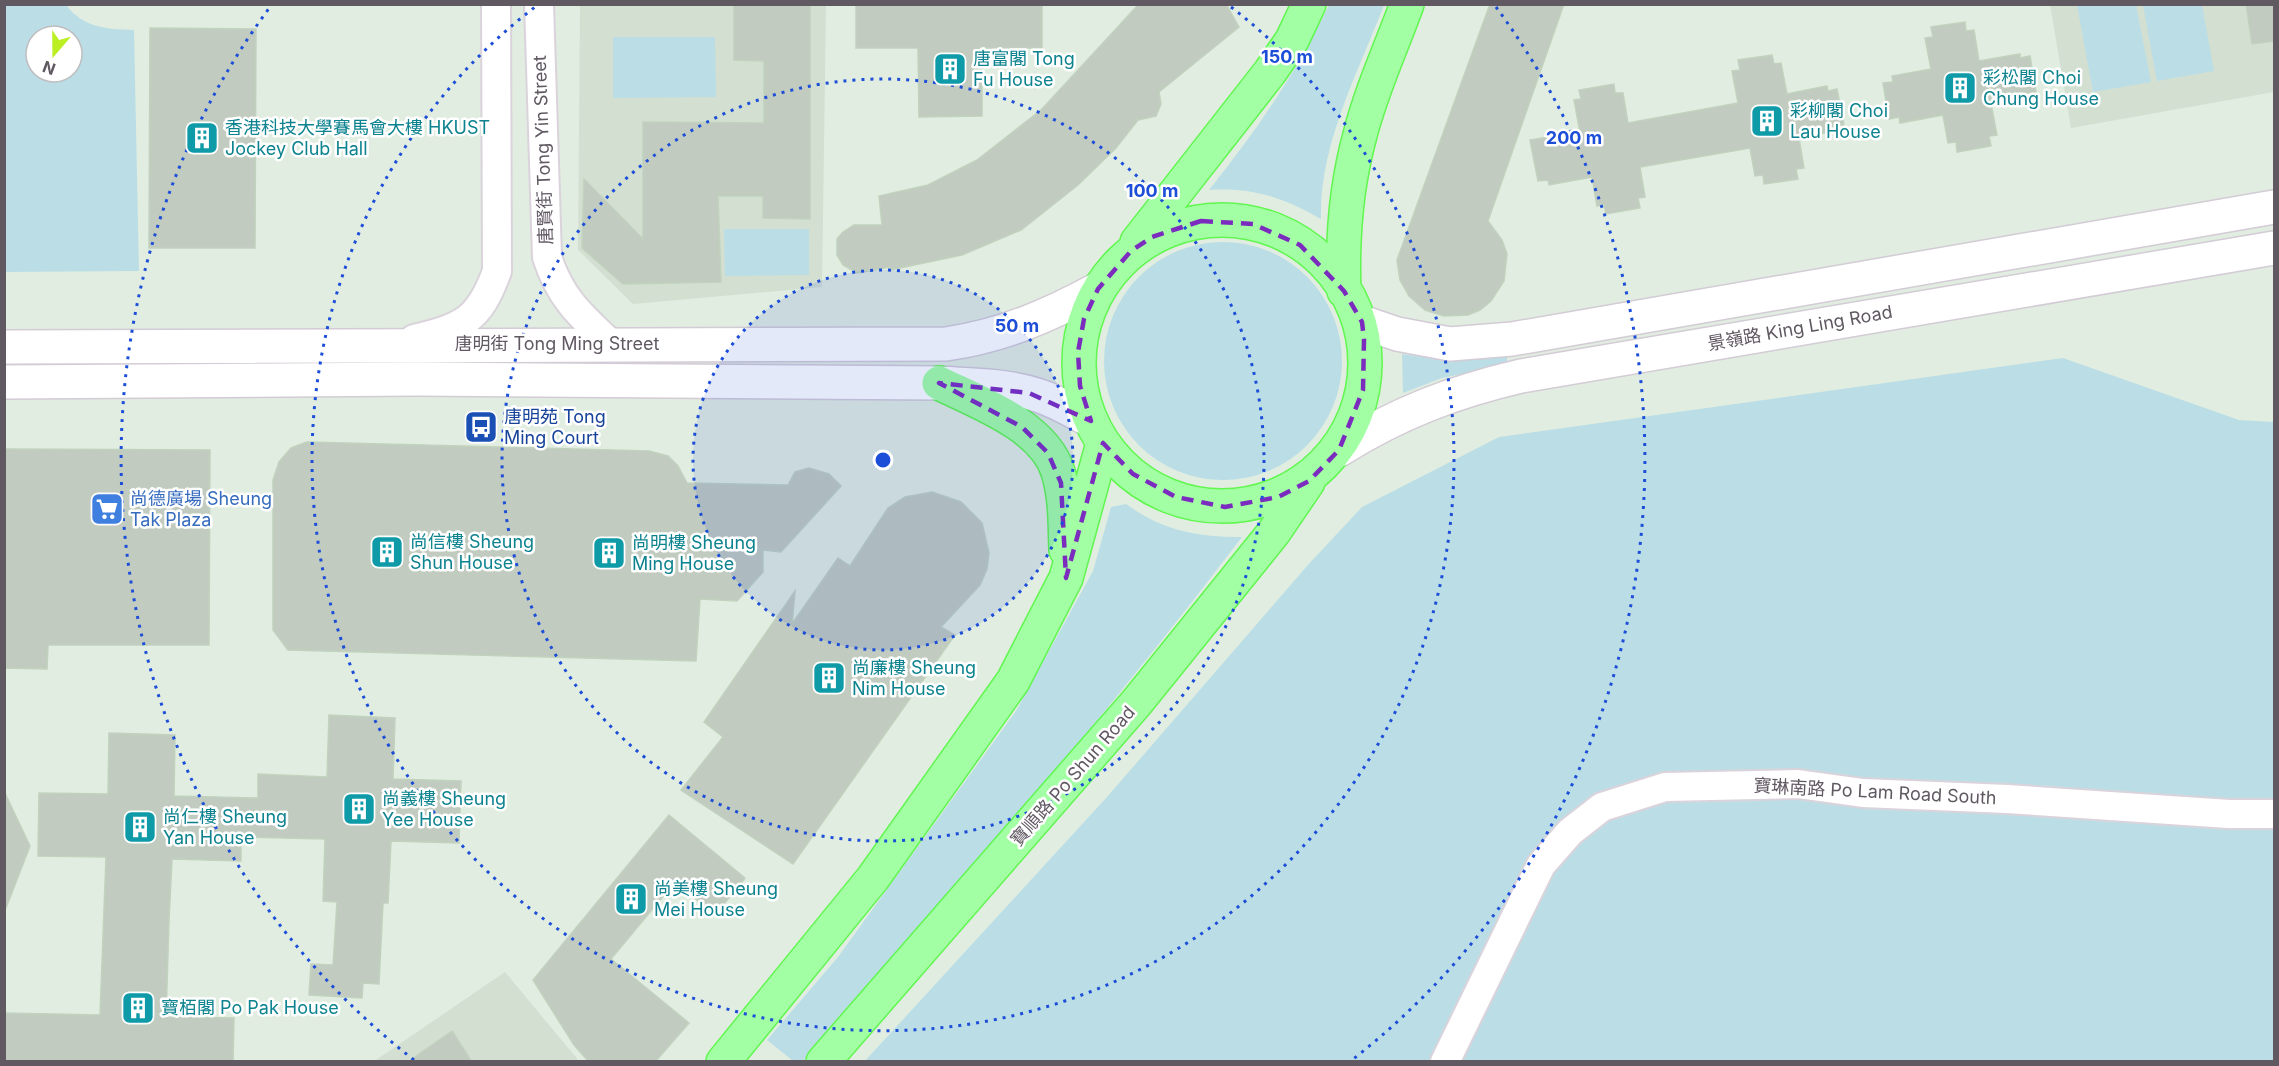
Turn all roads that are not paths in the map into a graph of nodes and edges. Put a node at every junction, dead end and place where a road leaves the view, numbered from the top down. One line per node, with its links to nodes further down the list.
1 (496, 4): 11 (street)
2 (539, 4): 12 (street, 唐賢街 Tong Yin Street)
3 (1309, 4): 7 (main road)
4 (1407, 4): 9 (main road)
5 (2274, 207): 10 (main road, 景嶺路 King Ling Road)
6 (2274, 248): 17 (main road, 景嶺路 King Ling Road)
7 (1131, 251): 8 (main road); 9 (main road)
8 (1098, 289): 12 (main road, 唐明街 Tong Ming Street); 16 (main road)
9 (1344, 291): 10 (main road)
10 (1362, 322): 17 (main road)
11 (395, 344): 12 (main road, 唐明街 Tong Ming Street); 13 (main road, 唐明街 Tong Ming Street)
12 (611, 344)
13 (4, 347)
14 (4, 382): 15 (main road, 唐明街 Tong Ming Street)
15 (939, 383): 16 (main road, 唐明街 Tong Ming Street); 19 (main road)
16 (1097, 432): 18 (main road); 19 (main road)
17 (1339, 450): 18 (main road)
18 (1309, 481): 22 (main road, 寶順路 Po Shun Road)
19 (1066, 578): 21 (main road)
20 (2274, 814): 23 (street, 寶琳南路 Po Lam Road South)
21 (723, 1062)
22 (823, 1062)
23 (1445, 1062)

